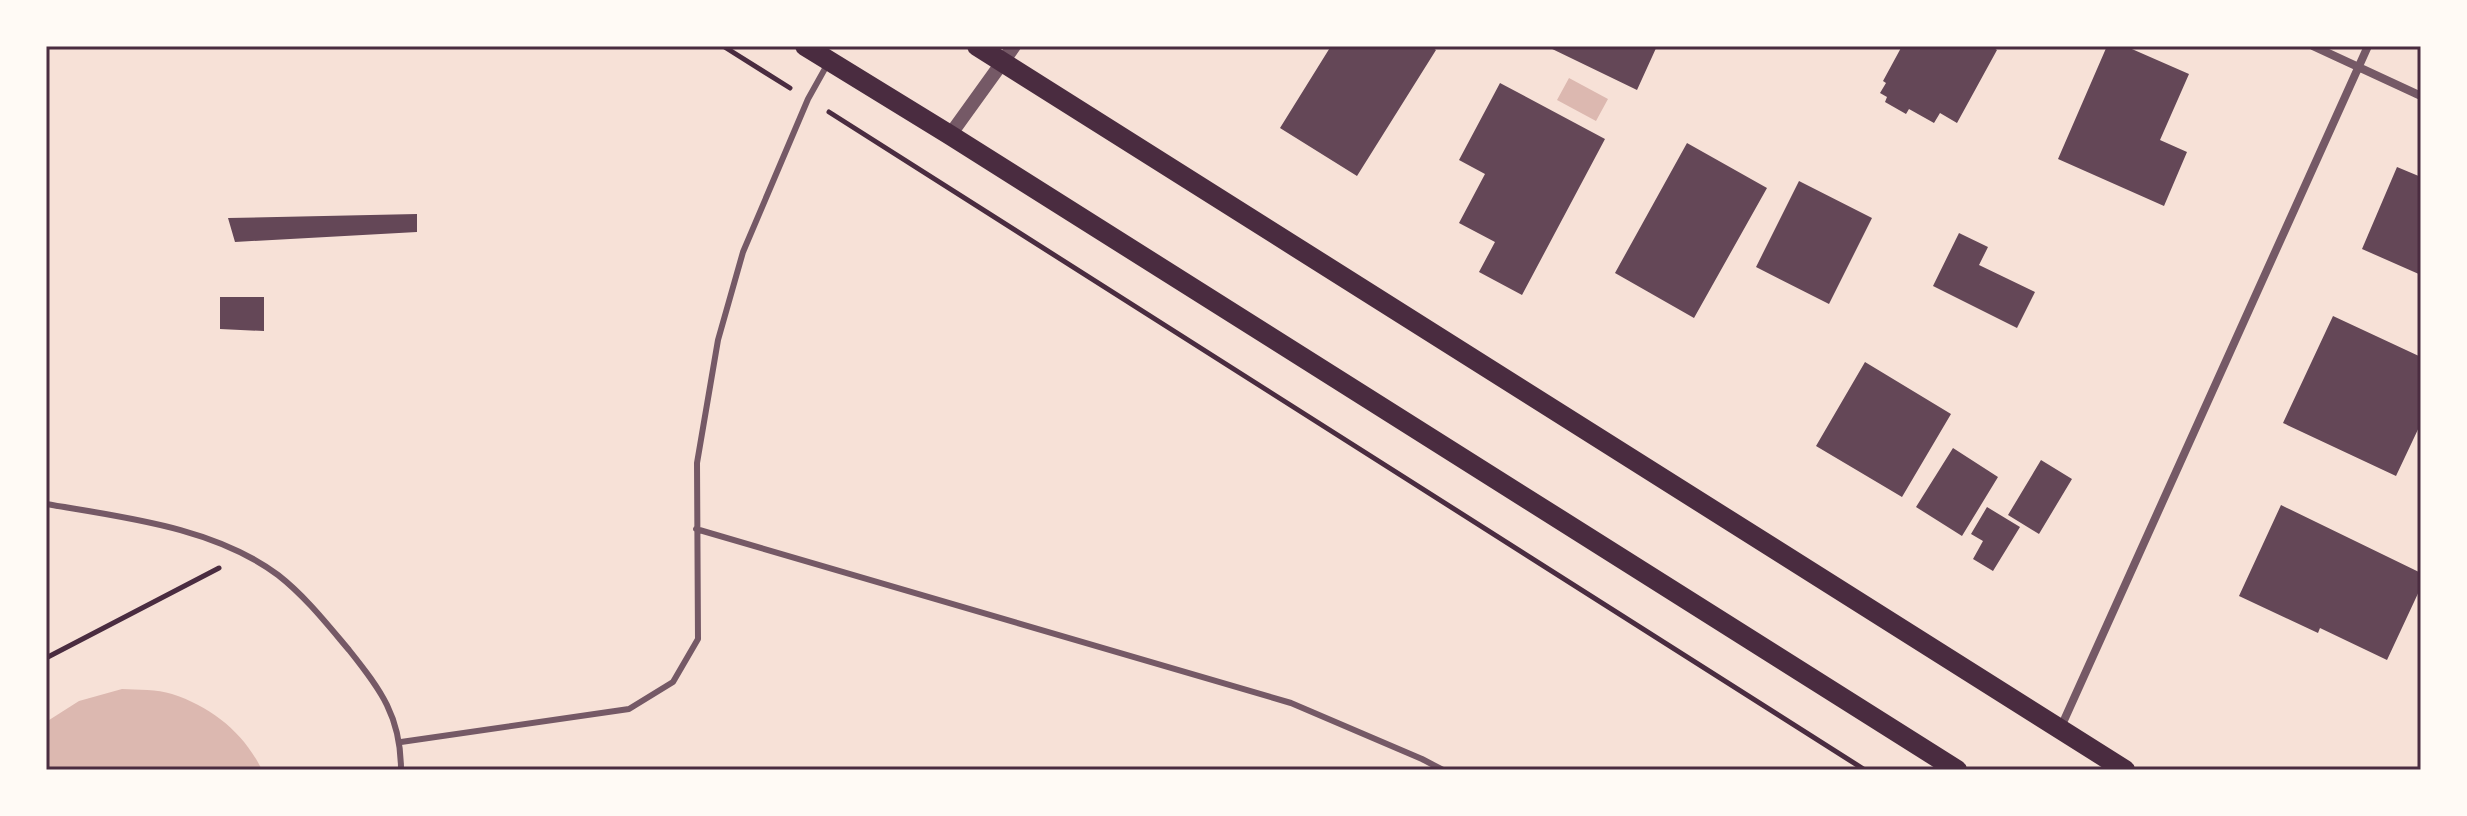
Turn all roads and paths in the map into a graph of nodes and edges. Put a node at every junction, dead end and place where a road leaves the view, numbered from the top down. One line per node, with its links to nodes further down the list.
1 (723, 46): 10 (path)
2 (805, 46): 7 (main road)
3 (977, 46): 6 (main road)
4 (2313, 46): 8 (street)
5 (2368, 46): 8 (street)
6 (1008, 54): 11 (street); 16 (main road)
7 (830, 61): 10 (lane); 11 (main road)
8 (2359, 67): 9 (street); 16 (street)
9 (2421, 96)
10 (808, 99): 13 (lane); 20 (path)
11 (950, 135): 21 (main road)
12 (46, 504): 14 (lane)
13 (696, 529): 17 (lane); 19 (lane)
14 (239, 554): 15 (path); 17 (lane)
15 (46, 658)
16 (2060, 729): 22 (main road)
17 (401, 742): 18 (lane)
18 (401, 770)
19 (1443, 770)
20 (1865, 770)
21 (1957, 770)
22 (2125, 770)

